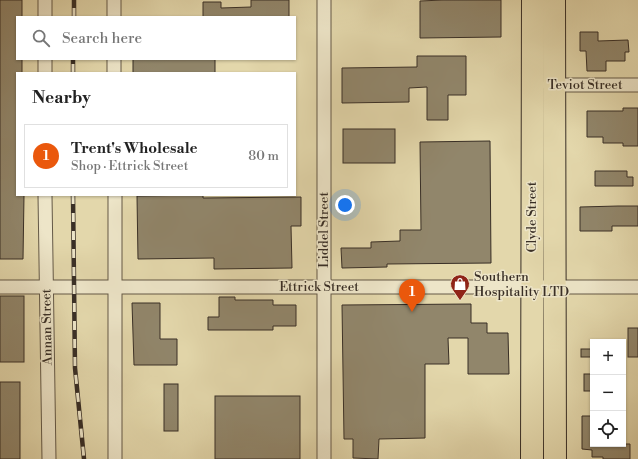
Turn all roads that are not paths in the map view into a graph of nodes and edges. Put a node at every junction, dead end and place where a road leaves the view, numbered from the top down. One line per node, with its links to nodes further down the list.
1 (45, 0): 6 (street)
2 (114, 0): 7 (street)
3 (324, 0): 23 (street, Liddel Street)
4 (533, 0): 12 (highway, Clyde Street)
5 (554, 0): 13 (highway, Clyde Street)
6 (45, 16)
7 (114, 16)
8 (45, 60): 10 (street)
9 (114, 60): 11 (street)
10 (45, 72)
11 (114, 72)
12 (533, 85): 13 (street, Teviot Street); 20 (highway, Clyde Street)
13 (554, 85): 14 (street, Teviot Street); 21 (highway, Clyde Street)
14 (638, 85)
15 (45, 196): 18 (street, Annan Street)
16 (114, 196): 19 (street)
17 (0, 287): 18 (street, Ettrick Street)
18 (46, 287): 19 (street, Ettrick Street); 24 (street, Annan Street)
19 (115, 287): 23 (street, Ettrick Street); 25 (street)
20 (532, 287): 21 (street, Ettrick Street); 23 (street, Ettrick Street); 27 (highway, Clyde Street)
21 (554, 287): 22 (street, Ettrick Street); 28 (highway, Clyde Street)
22 (638, 287)
23 (324, 288): 26 (street, Liddel Street)
24 (48, 459)
25 (115, 459)
26 (324, 459)
27 (532, 459)
28 (555, 459)

